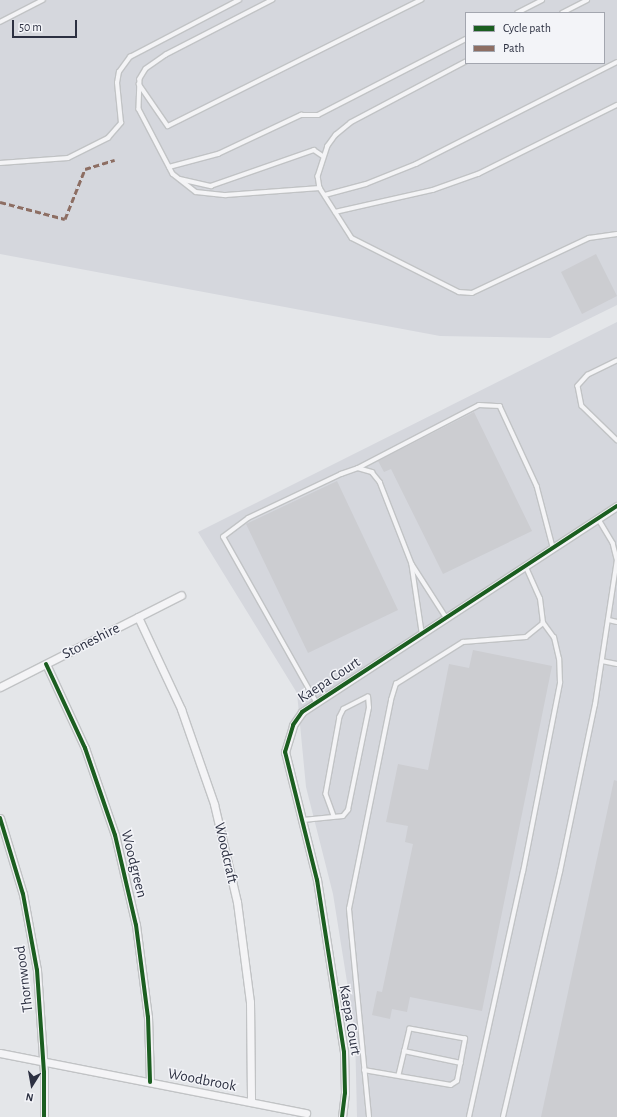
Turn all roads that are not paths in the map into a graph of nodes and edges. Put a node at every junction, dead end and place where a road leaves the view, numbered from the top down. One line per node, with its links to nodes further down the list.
1 (43, 0): 9 (lane)
2 (239, 0): 16 (lane)
3 (273, 0): 13 (lane)
4 (421, 0): 13 (lane)
5 (542, 0): 7 (lane)
6 (587, 0): 8 (lane)
7 (519, 12)
8 (564, 12)
9 (0, 22)
10 (465, 40): 17 (lane)
11 (617, 62): 20 (lane)
12 (465, 63): 15 (lane)
13 (139, 84): 17 (lane)
14 (617, 105): 21 (lane)
15 (323, 156): 18 (lane); 19 (lane)
16 (0, 163)
17 (169, 167): 18 (lane)
18 (178, 178): 19 (lane)
19 (320, 188): 20 (lane)
20 (325, 195): 21 (lane)
21 (336, 212): 22 (lane)
22 (617, 234)
23 (617, 361): 24 (lane)
24 (617, 440)
25 (358, 468): 28 (lane); 30 (lane); 46 (lane)
26 (617, 506): 27 (street, Kaepa Court)
27 (598, 518): 28 (street, Kaepa Court); 29 (lane)
28 (553, 547): 31 (street, Kaepa Court)
29 (617, 559): 32 (lane)
30 (412, 564): 37 (lane); 41 (lane)
31 (525, 566): 37 (street, Kaepa Court); 40 (lane)
32 (616, 575): 34 (lane)
33 (181, 595): 36 (street, Stoneshire)
34 (612, 598): 35 (lane); 38 (lane)
35 (617, 599)
36 (138, 617): 43 (street, Stoneshire); 57 (street, Woodcraft)
37 (446, 618): 41 (street, Kaepa Court)
38 (609, 620): 39 (lane); 42 (lane)
39 (617, 622)
40 (543, 623): 54 (lane); 62 (lane)
41 (422, 634): 46 (street, Kaepa Court)
42 (602, 661): 44 (lane); 63 (lane)
43 (46, 664): 45 (street, Stoneshire); 56 (street, Woodgreen)
44 (617, 664)
45 (0, 687)
46 (317, 703): 49 (street, Kaepa Court)
47 (334, 816): 47 (lane); 49 (lane)
48 (0, 818): 52 (street, Thornwood)
49 (302, 820): 60 (street, Kaepa Court)
50 (404, 1051): 53 (lane); 53 (lane); 55 (lane)
51 (0, 1053): 52 (street, Woodbrook)
52 (44, 1062): 56 (street, Woodbrook); 59 (street, Thornwood)
53 (461, 1063): 55 (lane)
54 (364, 1070): 55 (lane); 61 (lane)
55 (399, 1075)
56 (150, 1082): 57 (street, Woodbrook)
57 (252, 1102): 58 (street, Woodbrook)
58 (306, 1113)
59 (44, 1117)
60 (342, 1117)
61 (369, 1117)
62 (469, 1117)
63 (503, 1117)

